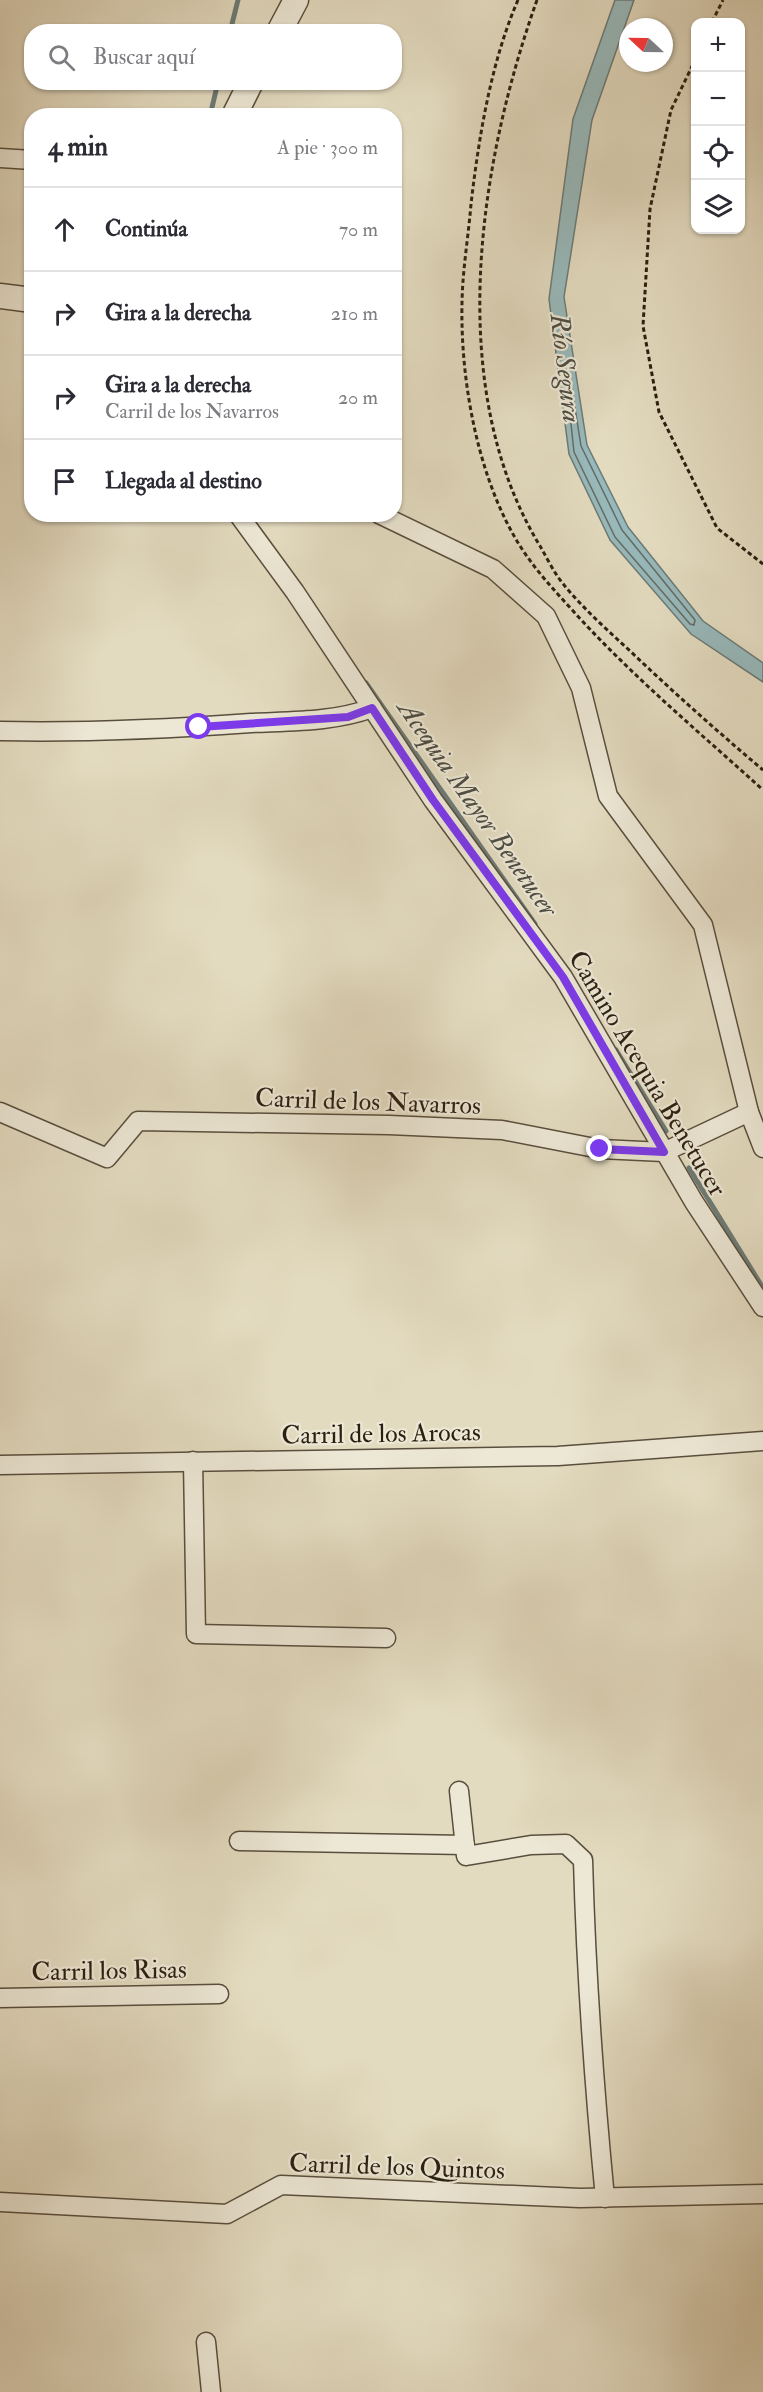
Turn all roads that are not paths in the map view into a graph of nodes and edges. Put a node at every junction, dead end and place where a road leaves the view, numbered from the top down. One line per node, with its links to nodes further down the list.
1 (296, 0): 2 (street)
2 (283, 24)
3 (246, 90): 4 (street)
4 (238, 108)
5 (0, 158): 6 (street)
6 (24, 160)
7 (0, 296): 8 (street)
8 (24, 299)
9 (244, 522): 11 (street, Camino Acequia Benetucer)
10 (395, 522): 14 (street)
11 (372, 708): 12 (street); 16 (street, Camino Acequia Benetucer)
12 (0, 731)
13 (0, 1112): 16 (street, Carril de los Navarros)
14 (749, 1112): 15 (street); 16 (street, Carril de los Navarros)
15 (763, 1148)
16 (664, 1152): 17 (street, Camino Acequia Benetucer)
17 (763, 1307)
18 (763, 1441): 19 (street, Carril de los Arocas)
19 (193, 1461): 20 (street, Carril de los Arocas); 21 (street)
20 (0, 1466)
21 (387, 1638)
22 (459, 1791): 24 (street)
23 (239, 1841): 24 (street)
24 (465, 1845): 28 (street)
25 (219, 1994): 26 (street, Carril los Risas)
26 (0, 1998)
27 (763, 2194): 28 (street, Carril de los Quintos)
28 (605, 2198): 29 (street, Carril de los Quintos)
29 (0, 2202)
30 (206, 2342): 31 (street)
31 (211, 2392)

